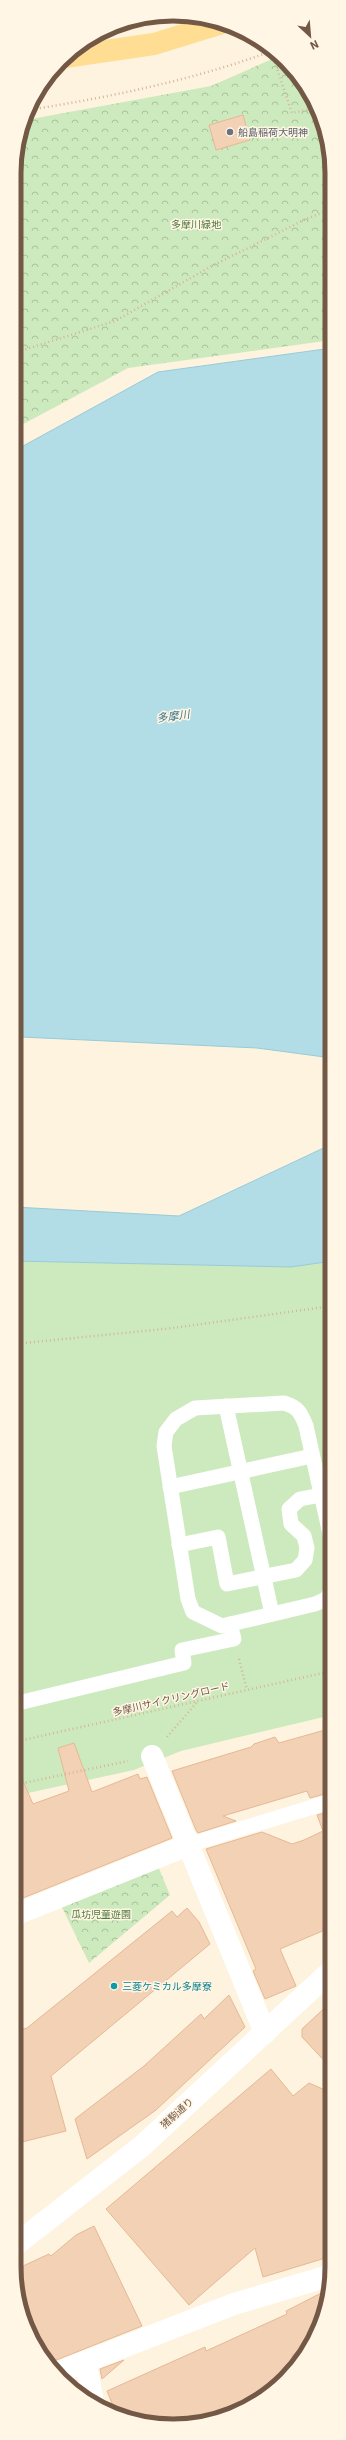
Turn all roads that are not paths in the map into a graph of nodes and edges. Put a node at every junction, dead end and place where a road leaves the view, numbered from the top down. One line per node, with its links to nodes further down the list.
1 (212, 26): 2 (main road)
2 (77, 55)
3 (226, 1406): 4 (lane); 5 (lane); 6 (lane)
4 (312, 1456): 5 (lane); 7 (lane)
5 (239, 1472): 6 (lane); 10 (lane)
6 (170, 1487): 9 (lane)
7 (321, 1495): 8 (lane); 10 (lane)
8 (325, 1513)
9 (179, 1544): 10 (lane); 13 (lane)
10 (263, 1577): 12 (lane)
11 (325, 1599): 12 (lane)
12 (272, 1614): 13 (lane)
13 (230, 1624): 14 (lane)
14 (21, 1702)
15 (152, 1756): 17 (street)
16 (325, 1803): 17 (lane)
17 (188, 1845): 18 (street); 20 (street)
18 (21, 1912)
19 (325, 1977): 20 (street, 猪駒通り)
20 (265, 2033): 21 (street, 猪駒通り)
21 (21, 2241)
22 (325, 2277): 23 (street)
23 (86, 2363): 24 (street); 25 (street)
24 (63, 2371)
25 (92, 2395)

